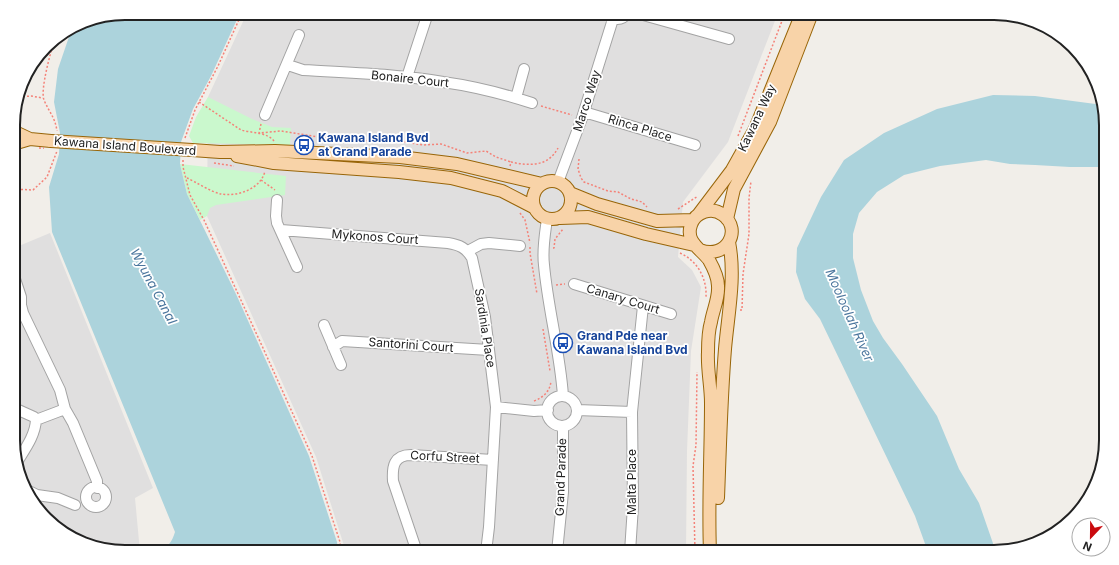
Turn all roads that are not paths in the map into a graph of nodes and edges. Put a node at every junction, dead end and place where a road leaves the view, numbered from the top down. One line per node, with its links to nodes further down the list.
1 (426, 20): 10 (street)
2 (609, 20): 14 (street, Marco Way)
3 (662, 20): 7 (street)
4 (799, 20): 25 (main road, Kawana Way)
5 (809, 20): 27 (main road, Kawana Way)
6 (299, 35): 8 (street)
7 (729, 38)
8 (288, 64): 10 (street, Bonaire Court); 13 (street)
9 (524, 69): 11 (street)
10 (407, 77): 11 (street, Bonaire Court)
11 (516, 98): 12 (street, Bonaire Court)
12 (532, 103)
13 (265, 115)
14 (583, 115): 18 (street, Rinca Place); 20 (street, Marco Way)
15 (20, 134): 16 (main road, Kawana Island Boulevard)
16 (30, 139): 17 (main road, Kawana Island Boulevard); 19 (main road, Kawana Island Boulevard, bridge)
17 (20, 142)
18 (695, 145)
19 (220, 152): 21 (main road, Kawana Island Boulevard); 24 (main road, Kawana Island Boulevard)
20 (558, 182): 21 (main road); 22 (main road)
21 (542, 184): 24 (main road)
22 (570, 193): 25 (main road); 28 (main road)
23 (277, 200): 29 (street)
24 (535, 208): 26 (main road)
25 (695, 218): 27 (main road); 32 (main road)
26 (547, 219): 28 (main road); 43 (street)
27 (727, 219): 30 (main road)
28 (564, 222): 32 (main road)
29 (281, 230): 33 (street, Mykonos Court); 34 (street)
30 (729, 242): 32 (main road); 62 (main road)
31 (520, 246): 33 (street)
32 (697, 247): 61 (main road)
33 (468, 251): 41 (street, Sardinia Place)
34 (297, 267)
35 (574, 284): 37 (street, Canary Court)
36 (20, 294): 45 (street)
37 (643, 306): 38 (street, Canary Court); 49 (street, Malta Place)
38 (671, 314)
39 (324, 325): 40 (street)
40 (333, 347): 41 (street, Santorini Court); 42 (street)
41 (489, 350): 44 (street, Sardinia Place)
42 (341, 365)
43 (562, 396): 46 (street); 47 (street)
44 (496, 407): 46 (street); 53 (street, Sardinia Place)
45 (65, 409): 50 (street); 54 (street)
46 (548, 410): 51 (street)
47 (577, 410): 49 (street); 51 (street)
48 (20, 411): 50 (street)
49 (632, 412): 60 (street, Malta Place)
50 (36, 420): 52 (street)
51 (562, 426): 59 (street, Grand Parade)
52 (21, 455)
53 (493, 460): 57 (street, Corfu Street); 58 (street, Sardinia Place)
54 (97, 488)
55 (36, 494): 56 (street)
56 (75, 505)
57 (415, 545)
58 (487, 545)
59 (558, 545)
60 (630, 545)
61 (710, 545)
62 (715, 545)

